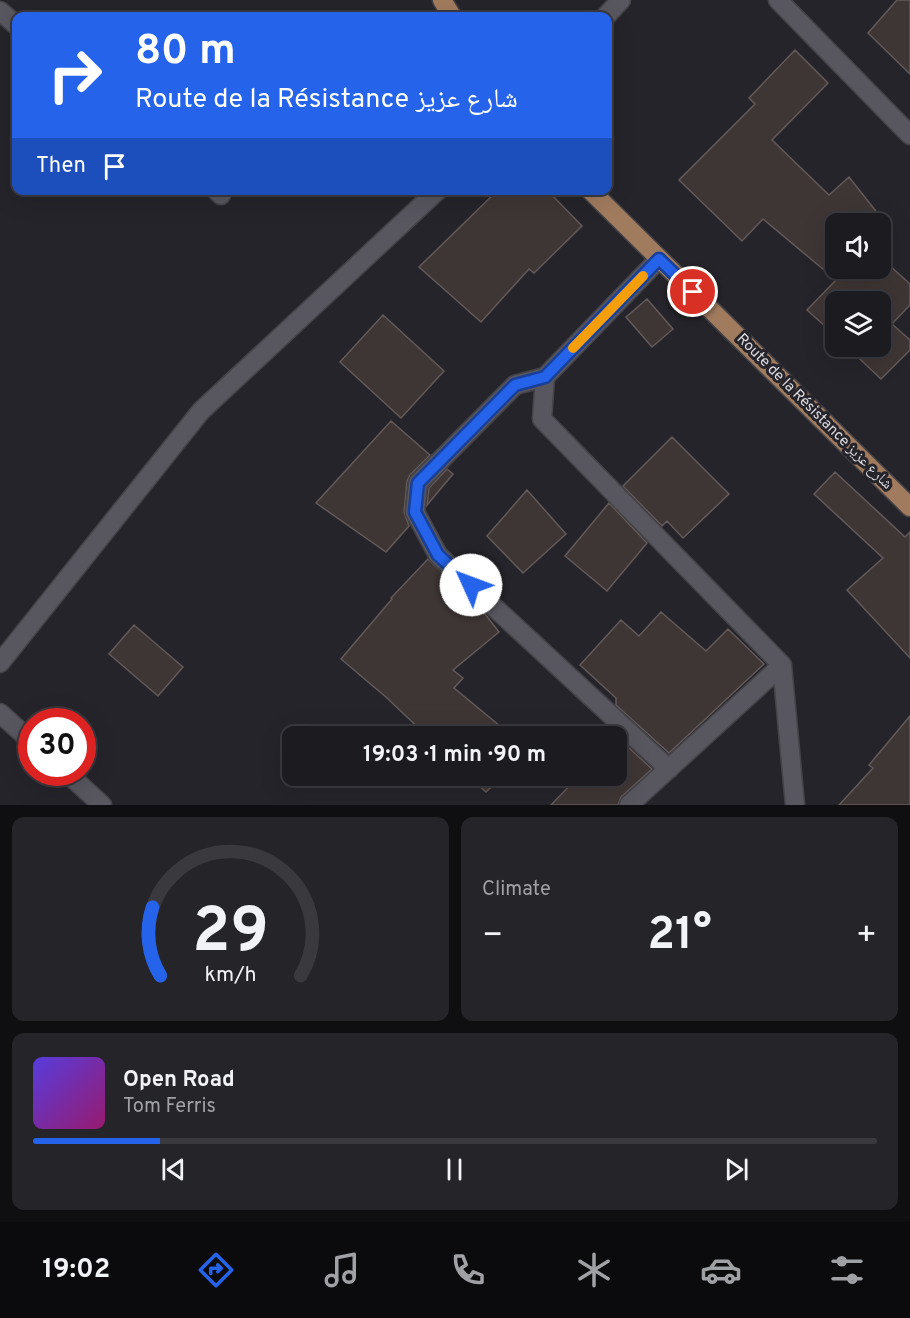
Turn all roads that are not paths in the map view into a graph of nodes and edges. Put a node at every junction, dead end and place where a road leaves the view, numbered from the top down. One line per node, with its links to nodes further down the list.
1 (621, 0): 4 (street)
2 (778, 0): 6 (street)
3 (0, 11): 5 (street)
4 (610, 12)
5 (12, 22)
6 (910, 135)
7 (433, 195): 12 (street)
8 (595, 195): 9 (main road, Route de la Résistance شارع عزيز)
9 (659, 259): 10 (street); 11 (main road, Route de la Résistance شارع عزيز)
10 (545, 377): 13 (street); 16 (street)
11 (910, 507)
12 (0, 663)
13 (782, 665): 16 (street); 20 (street)
14 (0, 713): 15 (street)
15 (18, 729)
16 (669, 769): 19 (street)
17 (81, 786): 18 (street)
18 (102, 805)
19 (629, 805)
20 (795, 805)

